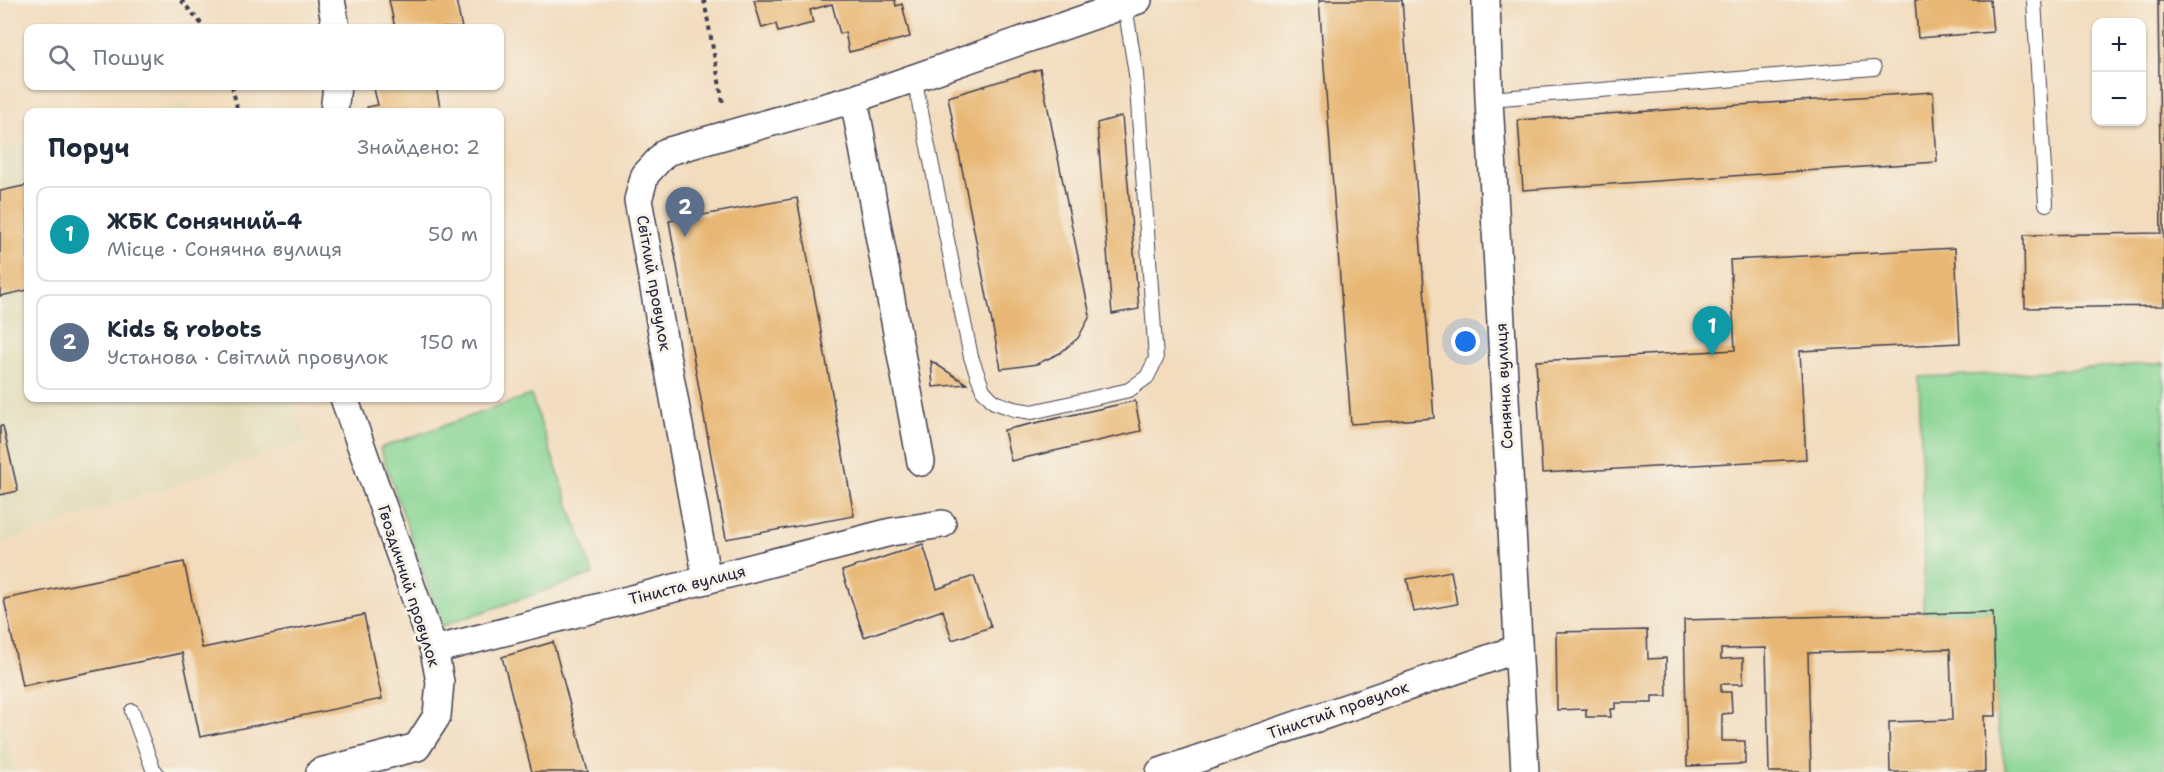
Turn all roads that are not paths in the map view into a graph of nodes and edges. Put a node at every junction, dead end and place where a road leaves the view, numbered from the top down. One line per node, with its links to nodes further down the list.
1 (331, 0): 5 (street)
2 (1486, 0): 10 (street, Сонячна вулиця)
3 (2034, 0): 12 (lane)
4 (1131, 3): 7 (street, Світлий провулок); 7 (lane)
5 (335, 24)
6 (1874, 68): 10 (lane)
7 (914, 78): 9 (street, Світлий провулок)
8 (337, 90): 11 (street)
9 (854, 99): 14 (street); 16 (street, Світлий провулок)
10 (1489, 99): 17 (street, Сонячна вулиця)
11 (334, 108)
12 (2046, 204)
13 (345, 402): 18 (street, Гвоздичний провулок)
14 (921, 462)
15 (942, 524): 16 (street, Тіниста вулиця)
16 (707, 580): 18 (street, Тіниста вулиця)
17 (1517, 649): 22 (street, Тінистий провулок); 23 (street, Сонячна вулиця)
18 (434, 650): 21 (street, Гвоздичний провулок)
19 (132, 711): 20 (lane)
20 (156, 772)
21 (320, 772)
22 (1160, 772)
23 (1525, 772)

